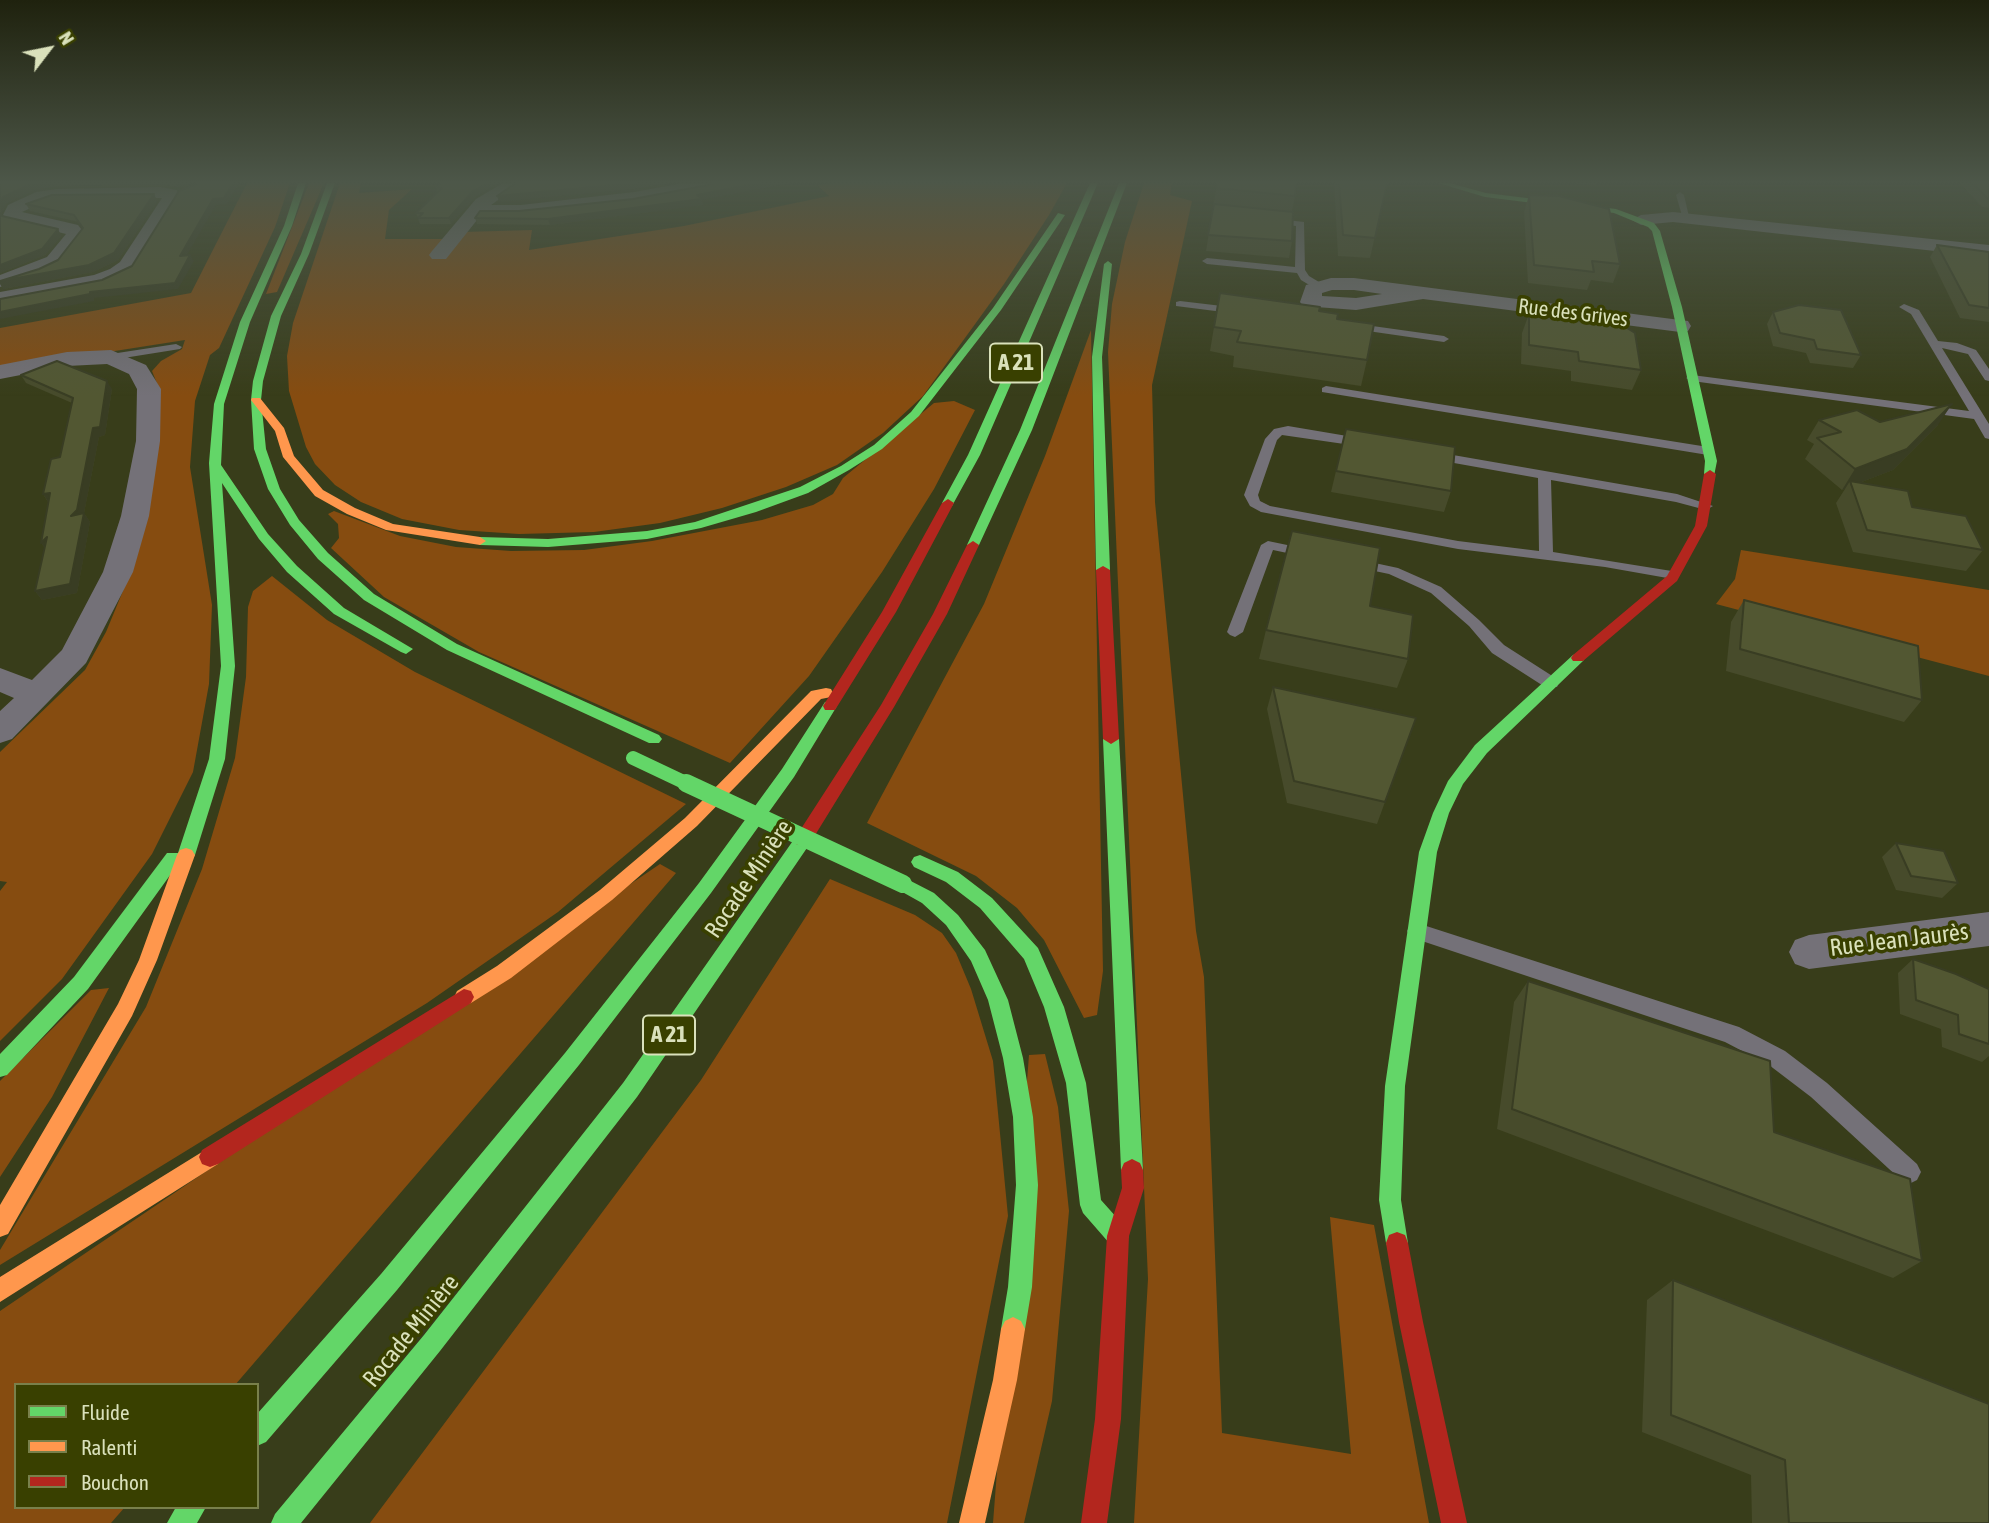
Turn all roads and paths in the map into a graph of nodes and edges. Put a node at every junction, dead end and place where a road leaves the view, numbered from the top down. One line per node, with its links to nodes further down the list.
1 (60, 254): 13 (street)
2 (135, 254): 14 (street)
3 (275, 254): 35 (main road)
4 (303, 254): 29 (main road)
5 (1035, 254): 29 (main road)
6 (1063, 254): 44 (main road, Rocade Minière / A 21)
7 (1096, 254): 64 (main road, Rocade Minière / A 21)
8 (1111, 254): 59 (main road)
9 (1300, 254): 12 (lane)
10 (1662, 254): 20 (main road)
11 (1207, 261): 12 (lane)
12 (1300, 270): 15 (lane)
13 (0, 281)
14 (0, 298)
15 (1313, 299): 20 (street, Rue des Grives)
16 (1180, 304): 18 (lane)
17 (1904, 307): 22 (lane)
18 (1256, 313)
19 (1341, 325): 21 (lane)
20 (1681, 326): 26 (main road)
21 (1444, 339)
22 (1934, 344): 27 (lane); 30 (lane)
23 (176, 347): 24 (lane)
24 (111, 357): 25 (street); 45 (street)
25 (0, 372)
26 (1692, 378): 30 (lane); 33 (main road)
27 (1989, 378)
28 (1326, 390): 33 (lane)
29 (256, 400): 47 (main road)
30 (1983, 417): 31 (lane)
31 (1989, 435)
32 (1380, 446): 38 (lane)
33 (1708, 451): 37 (main road)
34 (1420, 453): 36 (lane)
35 (215, 463): 41 (main road); 51 (main road)
36 (1544, 475): 37 (lane); 38 (lane)
37 (1706, 506): 39 (main road)
38 (1546, 555): 39 (lane)
39 (1673, 575): 43 (main road)
40 (1235, 632): 43 (lane)
41 (418, 656)
42 (0, 679): 45 (street)
43 (1551, 683): 54 (main road)
44 (840, 690): 60 (main road); 61 (main road, Rocade Minière / A 21)
45 (37, 695): 46 (street)
46 (0, 731)
47 (660, 742)
48 (627, 755): 65 (main road, bridge)
49 (717, 769): 50 (main road)
50 (831, 821)
51 (197, 826): 56 (main road); 58 (main road)
52 (914, 859): 59 (main road)
53 (1989, 929): 55 (street, Rue Jean Jaurès)
54 (1417, 931): 57 (lane); 67 (main road)
55 (1809, 952)
56 (0, 1068)
57 (1909, 1172)
58 (1, 1223)
59 (1118, 1236): 66 (main road)
60 (0, 1290)
61 (259, 1431)
62 (191, 1509): 63 (main road)
63 (180, 1523)
64 (284, 1523)
65 (972, 1523)
66 (1094, 1523)
67 (1454, 1523)

